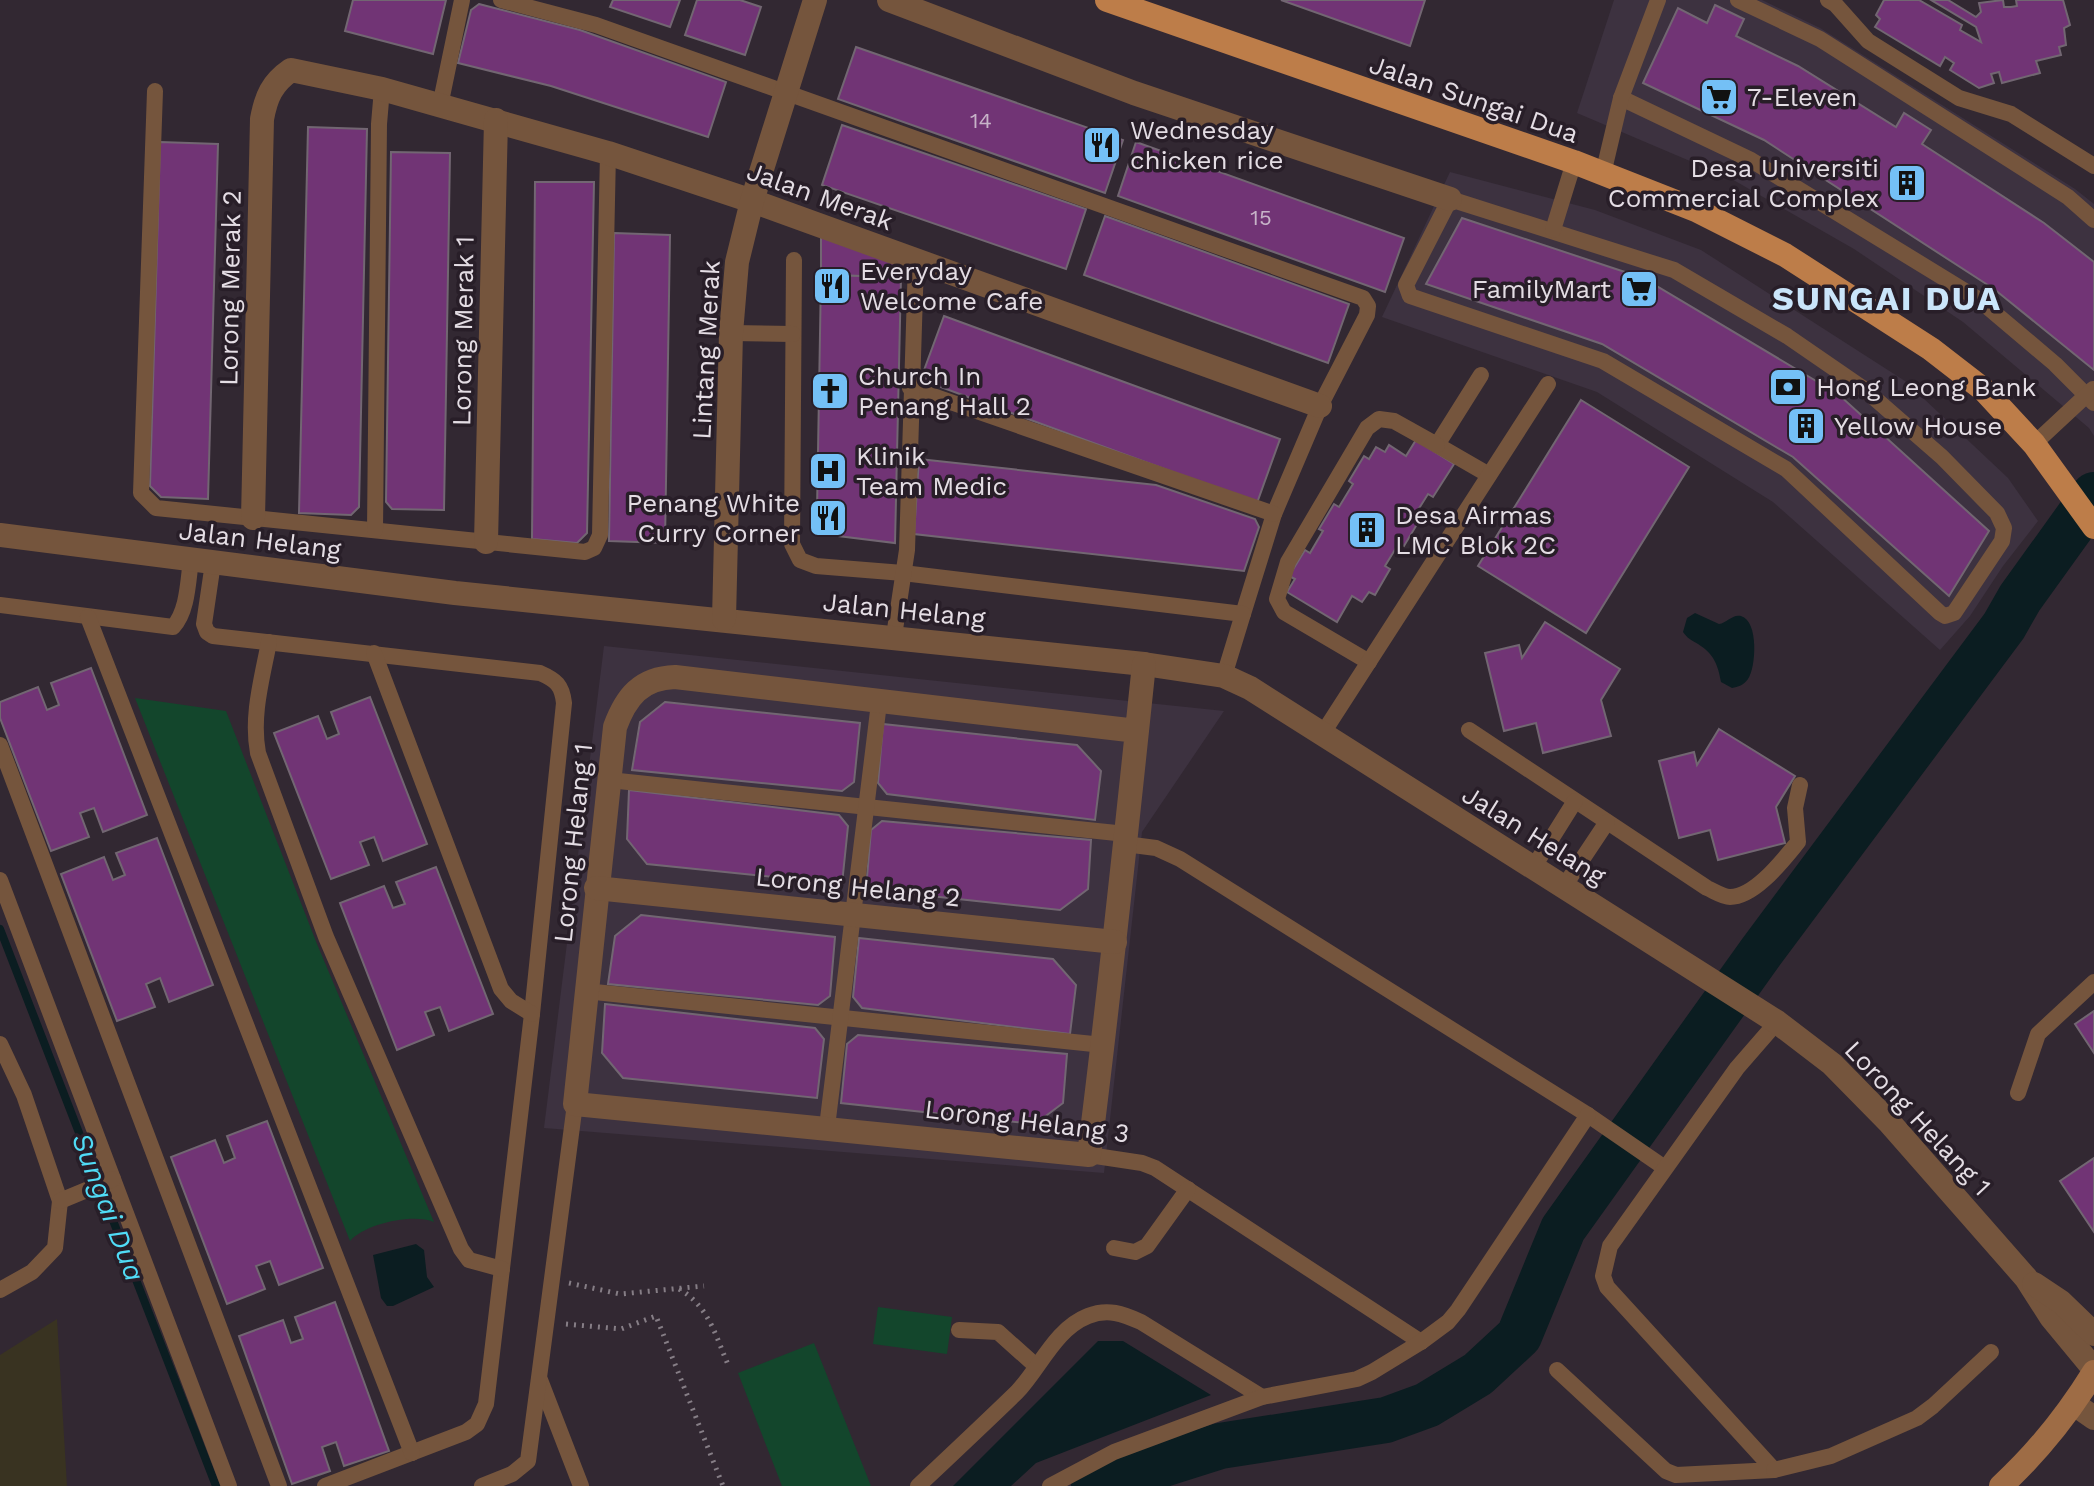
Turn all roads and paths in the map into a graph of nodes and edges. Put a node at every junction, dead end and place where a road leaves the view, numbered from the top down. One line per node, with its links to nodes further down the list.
1 (462, 0): 14 (lane)
2 (501, 0): 12 (lane)
3 (815, 0): 12 (street, Lintang Merak)
4 (889, 0): 20 (street)
5 (1107, 0): 17 (main road, Jalan Sungai Dua)
6 (1658, 0): 13 (lane)
7 (1738, 0): 22 (lane)
8 (1828, 0): 18 (lane)
9 (291, 70): 10 (street, Jalan Merak); 37 (street, Lorong Merak 2)
10 (382, 89): 14 (street, Jalan Merak); 39 (lane)
11 (155, 91): 37 (lane)
12 (786, 93): 21 (street, Lintang Merak); 32 (lane)
13 (1621, 98): 19 (lane); 31 (lane)
14 (440, 106): 15 (street, Jalan Merak)
15 (496, 120): 16 (street, Jalan Merak); 41 (street, Lorong Merak 1)
16 (608, 153): 21 (street, Jalan Merak); 41 (lane)
17 (1574, 162): 19 (main road, Jalan Sungai Dua); 23 (lane)
18 (2094, 166)
19 (1603, 174): 33 (main road, Jalan Sungai Dua)
20 (1450, 199): 23 (lane); 23 (lane)
21 (752, 201): 25 (street, Jalan Merak); 26 (street, Lintang Merak)
22 (2094, 220)
23 (1553, 230)
24 (794, 260): 27 (lane)
25 (916, 261): 30 (lane); 32 (street, Jalan Merak)
26 (731, 333): 27 (lane); 47 (street, Lintang Merak)
27 (793, 334): 43 (lane)
28 (1481, 375): 34 (lane)
29 (1548, 384): 35 (lane)
30 (910, 388): 36 (lane); 43 (lane)
31 (2092, 395): 33 (lane)
32 (1320, 406): 36 (lane)
33 (2034, 444): 38 (main road, Jalan Sungai Dua)
34 (1437, 445): 35 (lane); 51 (lane)
35 (1489, 475): 51 (lane)
36 (1274, 514): 45 (lane)
37 (253, 518): 39 (lane)
38 (2094, 527)
39 (375, 530): 41 (lane)
40 (0, 535): 42 (street, Jalan Helang)
41 (486, 542)
42 (202, 561): 46 (lane); 47 (street, Jalan Helang); 49 (lane)
43 (903, 573): 45 (lane); 48 (lane)
44 (0, 605): 46 (lane)
45 (1243, 614): 53 (lane)
46 (88, 617): 107 (lane)
47 (724, 619): 48 (street, Jalan Helang)
48 (894, 636): 52 (street, Jalan Helang)
49 (269, 642): 50 (lane); 89 (lane)
50 (374, 653): 74 (lane); 74 (lane)
51 (1369, 662): 57 (lane)
52 (1144, 664): 53 (street, Jalan Helang); 56 (street)
53 (1224, 676): 57 (street, Jalan Helang)
54 (879, 703): 56 (street, Lorong Helang 1); 59 (street, Lorong Helang 1); 62 (lane)
55 (1469, 730): 61 (lane)
56 (1137, 731): 64 (street)
57 (1323, 733): 65 (street, Jalan Helang)
58 (0, 745): 110 (lane)
59 (609, 780): 62 (lane); 67 (street, Lorong Helang 1)
60 (1800, 785): 63 (lane)
61 (1575, 801): 63 (lane); 65 (lane)
62 (866, 807): 64 (lane); 69 (lane)
63 (1607, 822): 68 (lane)
64 (1126, 839): 70 (street); 81 (lane)
65 (1533, 868): 68 (street, Jalan Helang)
66 (0, 880): 85 (lane)
67 (596, 888): 69 (street, Lorong Helang 2); 73 (street, Lorong Helang 1)
68 (1563, 888): 72 (street, Jalan Helang)
69 (853, 915): 70 (street, Lorong Helang 2); 75 (lane)
70 (1115, 942): 78 (street)
71 (2094, 982): 79 (lane)
72 (1718, 983): 76 (street, Lorong Helang 1)
73 (585, 991): 75 (lane); 80 (street, Lorong Helang 1)
74 (532, 1014): 89 (lane)
75 (840, 1018): 78 (lane); 82 (lane)
76 (1777, 1022): 84 (lane); 90 (street, Lorong Helang 1)
77 (0, 1044): 87 (lane)
78 (1103, 1045): 83 (street)
79 (2018, 1093)
80 (575, 1104): 82 (street, Lorong Helang 3); 95 (lane, Lorong Helang 1)
81 (1588, 1115): 84 (lane); 98 (lane)
82 (827, 1127): 83 (street, Lorong Helang 3)
83 (1089, 1155): 86 (lane, Lorong Helang 3)
84 (1665, 1168): 108 (lane)
85 (112, 1179): 87 (lane); 109 (lane)
86 (1188, 1189): 88 (lane); 98 (lane, Lorong Helang 3)
87 (60, 1201): 94 (lane)
88 (1114, 1248)
89 (502, 1269): 107 (lane)
90 (2026, 1278): 97 (street, Lorong Helang 1); 103 (street, Lorong Helang 1)
91 (587, 1286): 93 (path)
92 (704, 1286): 93 (path)
93 (679, 1288): 101 (path)
94 (0, 1290)
95 (547, 1322): 104 (lane, Lorong Helang 1); 114 (path)
96 (959, 1330): 100 (lane)
97 (2094, 1334)
98 (1421, 1342): 105 (lane)
99 (1991, 1352): 108 (lane)
100 (1036, 1366): 105 (lane); 115 (lane)
101 (729, 1367)
102 (1557, 1370): 108 (lane)
103 (2094, 1370): 106 (street)
104 (539, 1378): 112 (lane, Lorong Helang 1); 113 (lane)
105 (1262, 1397): 116 (lane)
106 (2084, 1411): 117 (street)
107 (412, 1453): 111 (lane)
108 (1774, 1470)
109 (229, 1486)
110 (279, 1486)
111 (325, 1486)
112 (482, 1486)
113 (581, 1486)
114 (723, 1486)
115 (918, 1486)
116 (1050, 1486)
117 (2001, 1486)

